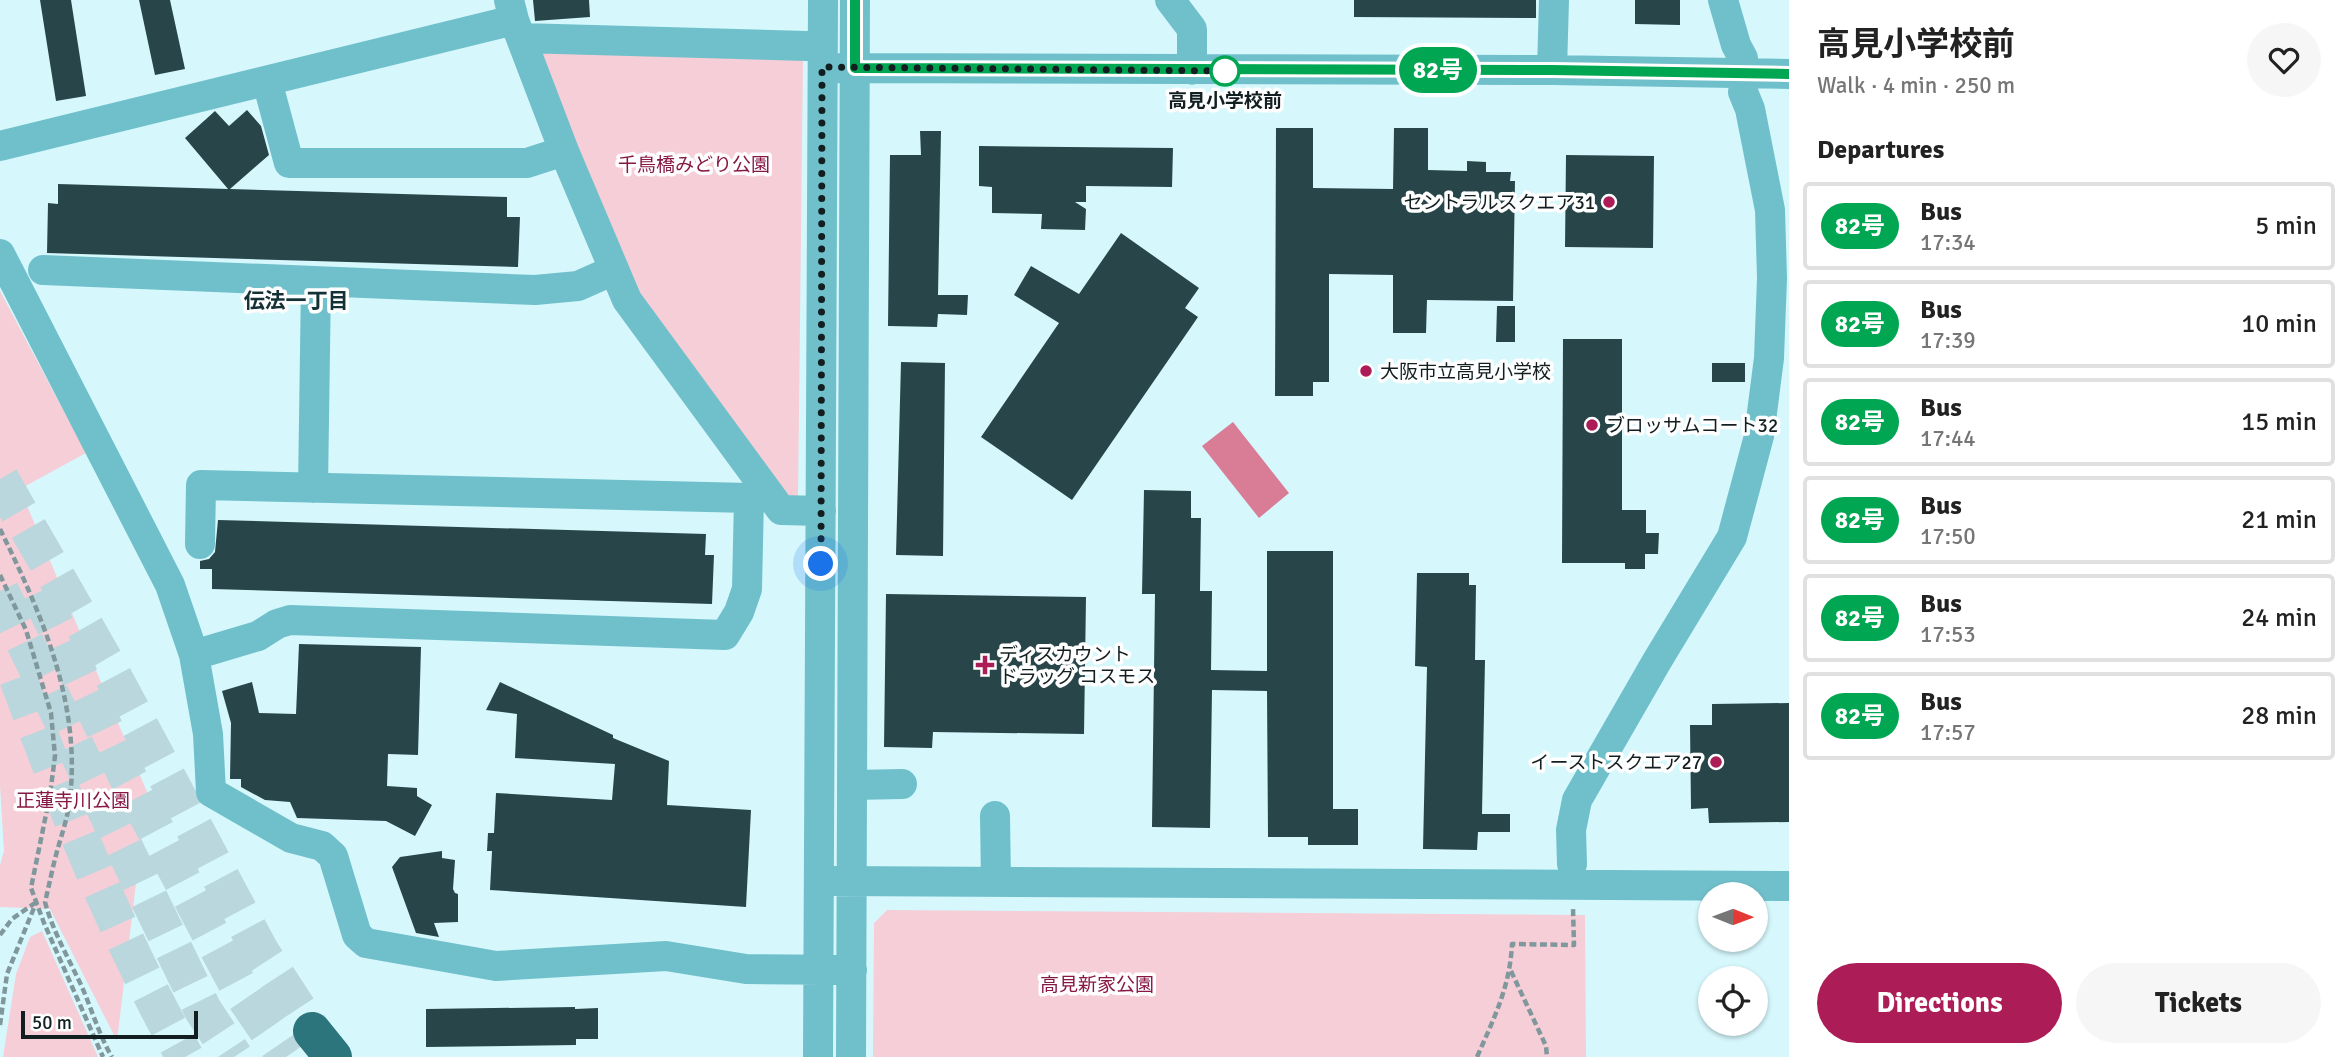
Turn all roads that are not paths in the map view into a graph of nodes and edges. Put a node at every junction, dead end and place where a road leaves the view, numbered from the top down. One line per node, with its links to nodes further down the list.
1 (822, 0): 7 (street)
2 (855, 0): 9 (street)
3 (1170, 0): 11 (street)
4 (1554, 0): 10 (street)
5 (1723, 0): 8 (street)
6 (515, 19): 7 (street); 13 (street); 16 (street)
7 (814, 57): 9 (street); 23 (street)
8 (1743, 58)
9 (855, 68): 11 (street); 27 (street)
10 (1552, 70): 11 (street); 12 (street)
11 (1192, 71)
12 (1789, 74)
13 (267, 81): 15 (street); 16 (street)
14 (1742, 92): 29 (street)
15 (0, 146)
16 (564, 151): 19 (street)
17 (0, 254): 25 (street)
18 (43, 270): 20 (street)
19 (614, 270): 20 (street); 22 (street)
20 (316, 282): 21 (street)
21 (313, 488): 22 (street); 24 (street)
22 (756, 491): 23 (street); 25 (street)
23 (821, 511): 30 (street)
24 (200, 544)
25 (194, 655): 34 (street)
26 (902, 784): 27 (street)
27 (853, 785): 31 (street)
28 (995, 816): 32 (street)
29 (1572, 864)
30 (820, 880): 31 (street); 34 (street)
31 (852, 881): 32 (street); 35 (street)
32 (996, 882): 33 (street)
33 (1789, 886)
34 (819, 969): 35 (street); 36 (street)
35 (852, 970): 37 (street)
36 (818, 1057)
37 (851, 1057)

